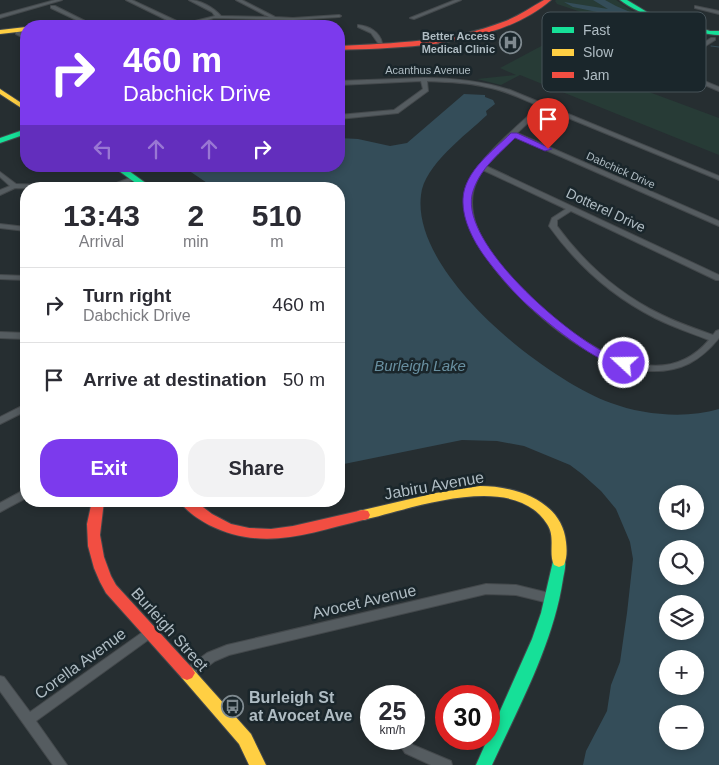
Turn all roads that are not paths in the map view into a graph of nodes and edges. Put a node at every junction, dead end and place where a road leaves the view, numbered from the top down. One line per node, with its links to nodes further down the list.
1 (46, 0): 19 (street)
2 (60, 0): 15 (street)
3 (66, 0): 15 (street)
4 (128, 0): 27 (street)
5 (136, 0): 28 (street)
6 (191, 0): 23 (street)
7 (238, 0): 24 (street)
8 (442, 0): 14 (street)
9 (459, 0): 14 (street)
10 (534, 0): 33 (street)
11 (548, 0): 35 (street)
12 (617, 0): 17 (street)
13 (623, 0): 18 (street)
14 (453, 3): 25 (street)
15 (52, 5): 22 (street); 26 (street)
16 (698, 6): 20 (street)
17 (638, 12)
18 (644, 12)
19 (0, 13)
20 (719, 13)
21 (339, 16): 24 (street)
22 (0, 17)
23 (219, 17): 24 (street); 29 (street)
24 (274, 18)
25 (412, 18)
26 (70, 20)
27 (172, 20)
28 (174, 20)
29 (203, 20)
30 (360, 26): 33 (street)
31 (0, 33): 32 (street)
32 (20, 33)
33 (380, 42): 34 (street)
34 (345, 45)
35 (345, 46)
36 (424, 81): 37 (street, Acanthus Avenue); 42 (street, Acanthus Avenue); 43 (street)
37 (345, 84)
38 (706, 84): 39 (street)
39 (719, 89)
40 (0, 91): 41 (street)
41 (20, 105)
42 (543, 105): 45 (street); 51 (street, Acanthus Avenue)
43 (345, 117)
44 (20, 133): 46 (street)
45 (514, 134): 47 (street); 58 (street, Dabchick Drive)
46 (0, 141)
47 (482, 166): 57 (street, Dotterel Drive); 66 (street)
48 (126, 172): 50 (street)
49 (0, 174): 54 (street)
50 (135, 178): 52 (street); 53 (street)
51 (719, 178)
52 (126, 182)
53 (140, 182)
54 (14, 186): 55 (street); 56 (street)
55 (20, 186)
56 (0, 192)
57 (572, 208): 63 (street, Dotterel Drive); 66 (street)
58 (719, 224)
59 (0, 226): 60 (street)
60 (20, 228)
61 (0, 277): 62 (street)
62 (20, 278)
63 (719, 278)
64 (0, 335): 65 (street)
65 (20, 336)
66 (716, 336)
67 (20, 410): 68 (street)
68 (0, 421)
69 (20, 496): 72 (street)
70 (97, 507): 74 (street, Burleigh Street)
71 (192, 507): 73 (street, Jabiru Avenue)
72 (0, 508)
73 (553, 599): 75 (street, Avocet Avenue); 82 (street, Jabiru Avenue)
74 (151, 632): 75 (street, Burleigh Street); 77 (street, Corella Avenue)
75 (188, 674): 80 (street, Burleigh Street)
76 (0, 681): 77 (street)
77 (28, 720): 79 (street)
78 (410, 750): 81 (street)
79 (61, 765)
80 (258, 765)
81 (446, 765)
82 (484, 765)

